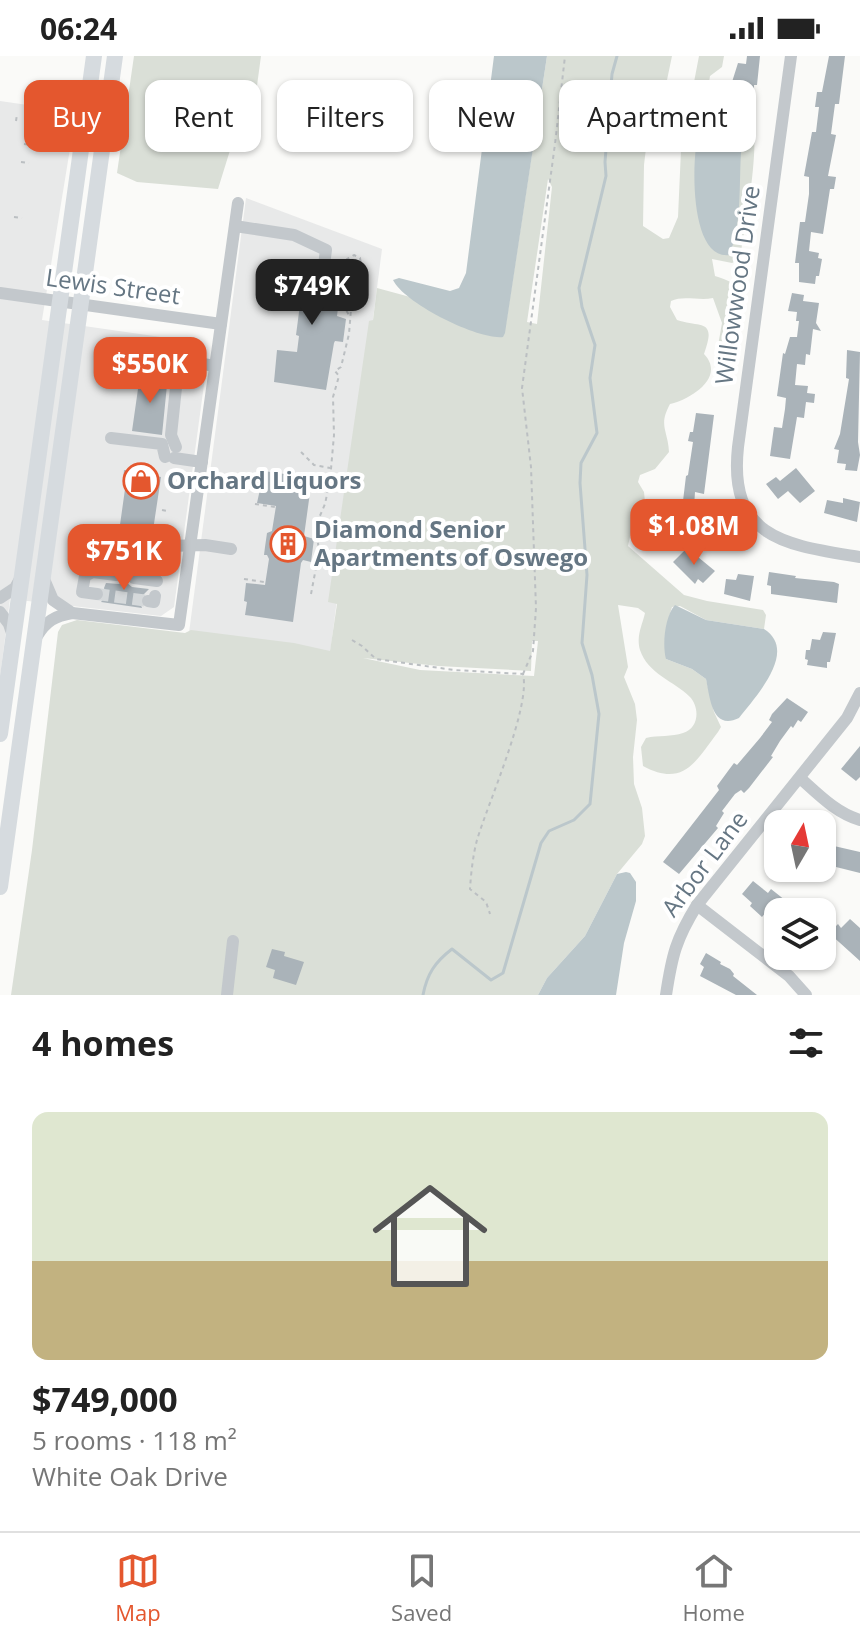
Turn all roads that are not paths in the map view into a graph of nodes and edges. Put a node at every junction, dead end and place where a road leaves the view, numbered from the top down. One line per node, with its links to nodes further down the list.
1 (94, 56): 8 (main road)
2 (115, 56): 9 (main road)
3 (791, 56): 17 (street, Willowwood Drive)
4 (238, 203): 5 (street)
5 (235, 226): 6 (street); 10 (street)
6 (324, 265)
7 (0, 293): 8 (street, Lewis Street)
8 (60, 302): 9 (street, Lewis Street); 25 (main road)
9 (81, 305): 10 (street, Lewis Street); 27 (main road)
10 (221, 324): 13 (street)
11 (191, 362): 13 (street)
12 (122, 363): 15 (street)
13 (215, 366): 16 (street)
14 (111, 438): 15 (street)
15 (172, 454): 16 (street)
16 (202, 462): 20 (street)
17 (752, 518): 18 (street); 22 (street)
18 (735, 530)
19 (167, 546): 20 (street)
20 (191, 546): 21 (street); 31 (street)
21 (231, 549)
22 (860, 557)
23 (117, 568): 28 (street)
24 (135, 571): 26 (street)
25 (22, 574): 29 (street); 32 (main road)
26 (158, 574)
27 (44, 576): 31 (street); 33 (main road)
28 (97, 594)
29 (0, 598)
30 (0, 612): 32 (street)
31 (72, 613): 33 (street)
32 (13, 638): 35 (main road)
33 (35, 641): 38 (main road)
34 (860, 693): 36 (street, Arbor Lane)
35 (0, 734)
36 (800, 778): 37 (street); 39 (street, Arbor Lane)
37 (860, 820)
38 (0, 887)
39 (697, 905): 42 (street, Arbor Lane); 43 (street)
40 (233, 941): 41 (street)
41 (227, 995)
42 (666, 995)
43 (806, 995)

